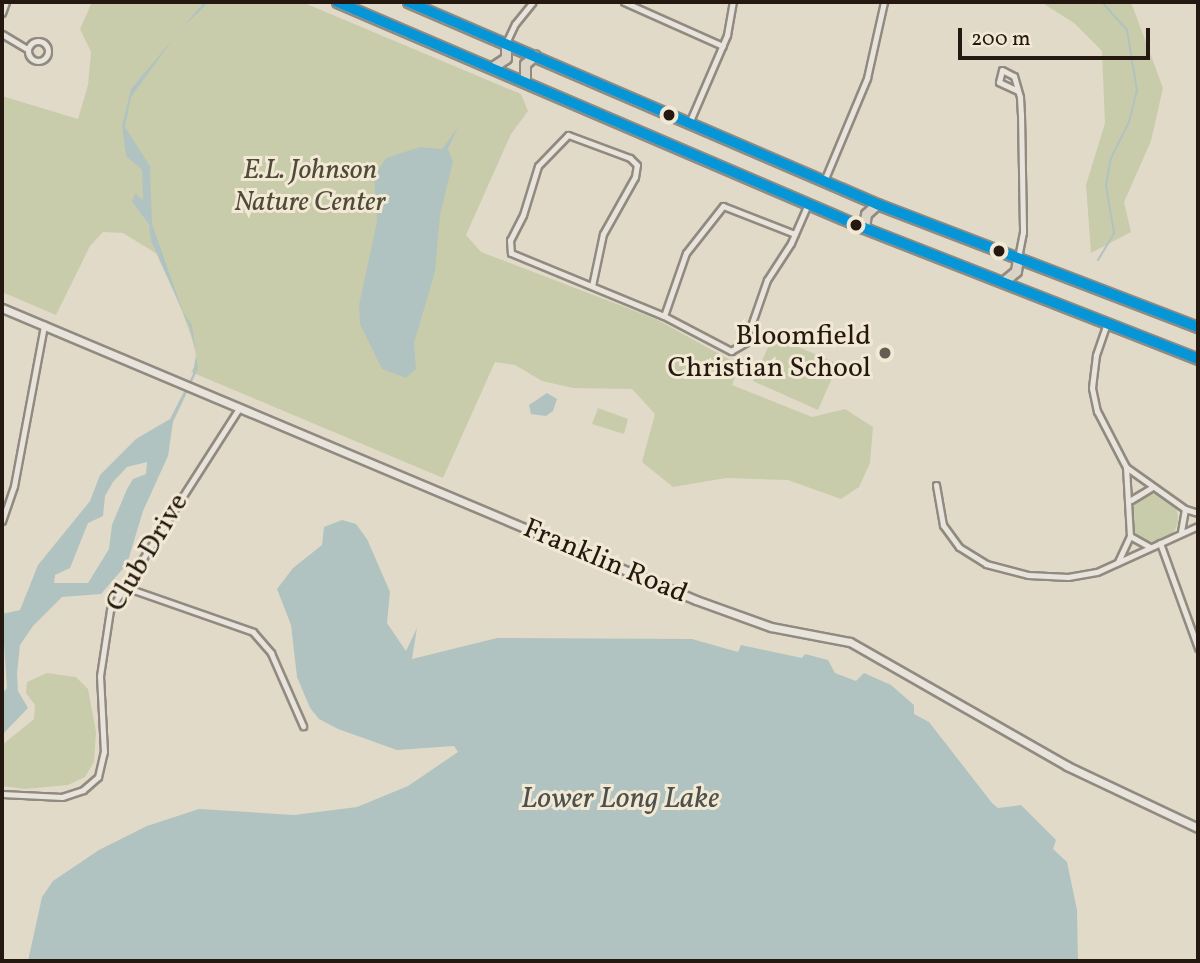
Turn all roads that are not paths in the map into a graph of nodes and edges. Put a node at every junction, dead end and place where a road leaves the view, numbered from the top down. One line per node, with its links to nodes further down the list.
1 (6, 2): 8 (street)
2 (337, 2): 14 (highway)
3 (408, 2): 10 (highway)
4 (533, 2): 10 (street)
5 (624, 2): 11 (street)
6 (733, 2): 11 (street)
7 (884, 2): 18 (street)
8 (2, 13)
9 (2, 34): 12 (street)
10 (506, 43): 13 (highway); 14 (highway)
11 (723, 46): 17 (street)
12 (27, 49)
13 (536, 55): 15 (highway); 17 (highway)
14 (494, 66): 15 (highway)
15 (525, 80): 19 (highway)
16 (1018, 92): 16 (street); 23 (street)
17 (690, 121): 18 (highway)
18 (824, 181): 20 (highway)
19 (808, 204): 21 (highway); 22 (street)
20 (877, 204): 21 (highway); 23 (highway)
21 (864, 228): 24 (highway)
22 (795, 234): 27 (street); 27 (street)
23 (1018, 258): 24 (highway); 30 (highway)
24 (1003, 282): 28 (highway)
25 (592, 286): 25 (street); 27 (street)
26 (2, 308): 29 (street, Franklin Road)
27 (664, 316)
28 (1107, 323): 31 (highway); 33 (street)
29 (44, 325): 32 (street, Franklin Road); 39 (street)
30 (1198, 327)
31 (1198, 359)
32 (239, 408): 46 (street, Club Drive); 50 (street, Franklin Road)
33 (1126, 467): 35 (street); 36 (street)
34 (936, 485): 45 (street)
35 (1151, 488): 36 (street); 37 (street)
36 (1131, 500): 42 (street)
37 (1185, 509): 38 (street); 41 (street)
38 (1198, 513)
39 (2, 521)
40 (1198, 526): 41 (street)
41 (1181, 532): 43 (street)
42 (1130, 536): 44 (street); 45 (street)
43 (1160, 543): 44 (street); 47 (street)
44 (1150, 547): 45 (street)
45 (1118, 563)
46 (122, 586): 48 (street); 49 (street, Club Drive)
47 (1198, 648)
48 (303, 726)
49 (2, 794)
50 (1198, 828)

